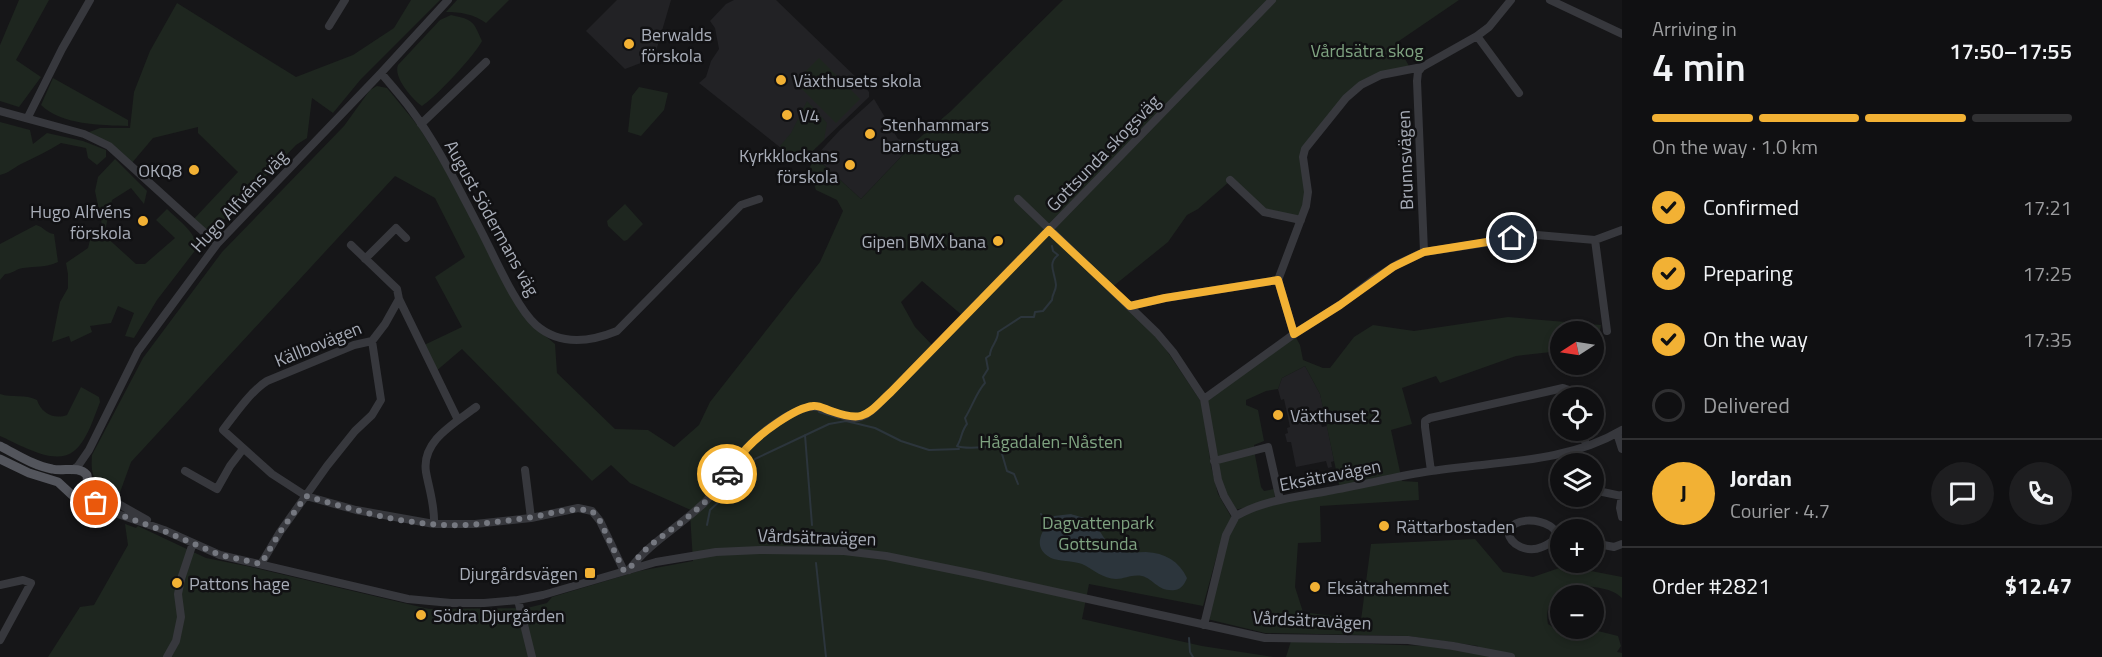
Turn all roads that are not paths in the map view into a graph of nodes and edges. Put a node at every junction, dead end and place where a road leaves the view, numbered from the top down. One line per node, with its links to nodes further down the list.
1 (90, 0): 15 (street)
2 (345, 0): 7 (street)
3 (448, 0): 12 (street, Hugo Alfvéns väg)
4 (1272, 0): 21 (street, Gottsunda skogsväg)
5 (1511, 0): 9 (street)
6 (1550, 0): 8 (street)
7 (329, 27)
8 (1622, 34)
9 (1477, 36): 11 (street); 13 (street)
10 (486, 62): 16 (street)
11 (1422, 67): 20 (street); 27 (street, Brunnsvägen)
12 (381, 73): 16 (street, August Södermans väg); 25 (street, Hugo Alfvéns väg)
13 (1520, 93)
14 (0, 111): 15 (street)
15 (28, 117): 25 (street)
16 (421, 124): 19 (street, August Södermans väg)
17 (1230, 180): 20 (street)
18 (1017, 199): 21 (street)
19 (759, 200)
20 (1301, 220): 29 (street)
21 (1049, 230): 31 (street); 69 (street, Gottsunda skogsväg)
22 (1622, 230): 24 (street)
23 (406, 238): 28 (street)
24 (1595, 240): 27 (street); 32 (street)
25 (217, 244): 45 (street, Hugo Alfvéns väg)
26 (351, 245): 28 (street)
27 (1424, 252): 33 (street)
28 (365, 259): 30 (street)
29 (1278, 280): 31 (street); 33 (street)
30 (399, 299): 34 (street, Källbovägen); 38 (street)
31 (1130, 306): 36 (street)
32 (1607, 331)
33 (1294, 334): 36 (street)
34 (372, 341): 43 (street, Källbovägen); 57 (street)
35 (1550, 391): 51 (street)
36 (1204, 399): 47 (street)
37 (476, 407): 38 (street)
38 (458, 420): 62 (street)
39 (1619, 431): 41 (street, Eksätravägen); 44 (street, Eksätravägen)
40 (1585, 441): 41 (street)
41 (1586, 445): 51 (street, Eksätravägen)
42 (0, 446): 48 (main road)
43 (243, 449): 50 (street); 57 (street, Källbovägen)
44 (1622, 449)
45 (89, 450): 48 (street, Hugo Alfvéns väg); 52 (street, Hugo Alfvéns väg)
46 (0, 459): 53 (main road)
47 (1214, 461): 58 (street); 59 (street)
48 (70, 470): 52 (main road); 53 (main road)
49 (525, 470): 60 (street)
50 (185, 471)
51 (1431, 471): 58 (street, Eksätravägen)
52 (88, 478): 55 (main road); 63 (street, Vårdsätravägen)
53 (64, 489): 55 (main road)
54 (1604, 492): 56 (street)
55 (78, 495): 63 (street, Vårdsätravägen)
56 (1622, 495): 61 (street)
57 (306, 496): 62 (street, Källbovägen); 68 (street)
58 (1280, 500): 59 (street, Eksätravägen)
59 (1236, 516): 72 (street)
60 (531, 518): 62 (street, Källbovägen); 69 (street, Källbovägen)
61 (1622, 518)
62 (434, 524)
63 (164, 531): 65 (street, Vårdsätravägen)
64 (1559, 537): 64 (street)
65 (193, 543): 68 (street, Vårdsätravägen); 74 (street)
66 (1622, 544): 67 (street)
67 (1604, 545)
68 (261, 564): 71 (street, Vårdsätravägen)
69 (626, 570): 71 (street, Vårdsätravägen); 72 (street, Vårdsätravägen)
70 (0, 585): 73 (street)
71 (518, 600): 75 (street)
72 (1204, 625): 76 (street, Vårdsätravägen)
73 (0, 640)
74 (167, 657)
75 (532, 657)
76 (1511, 657)

